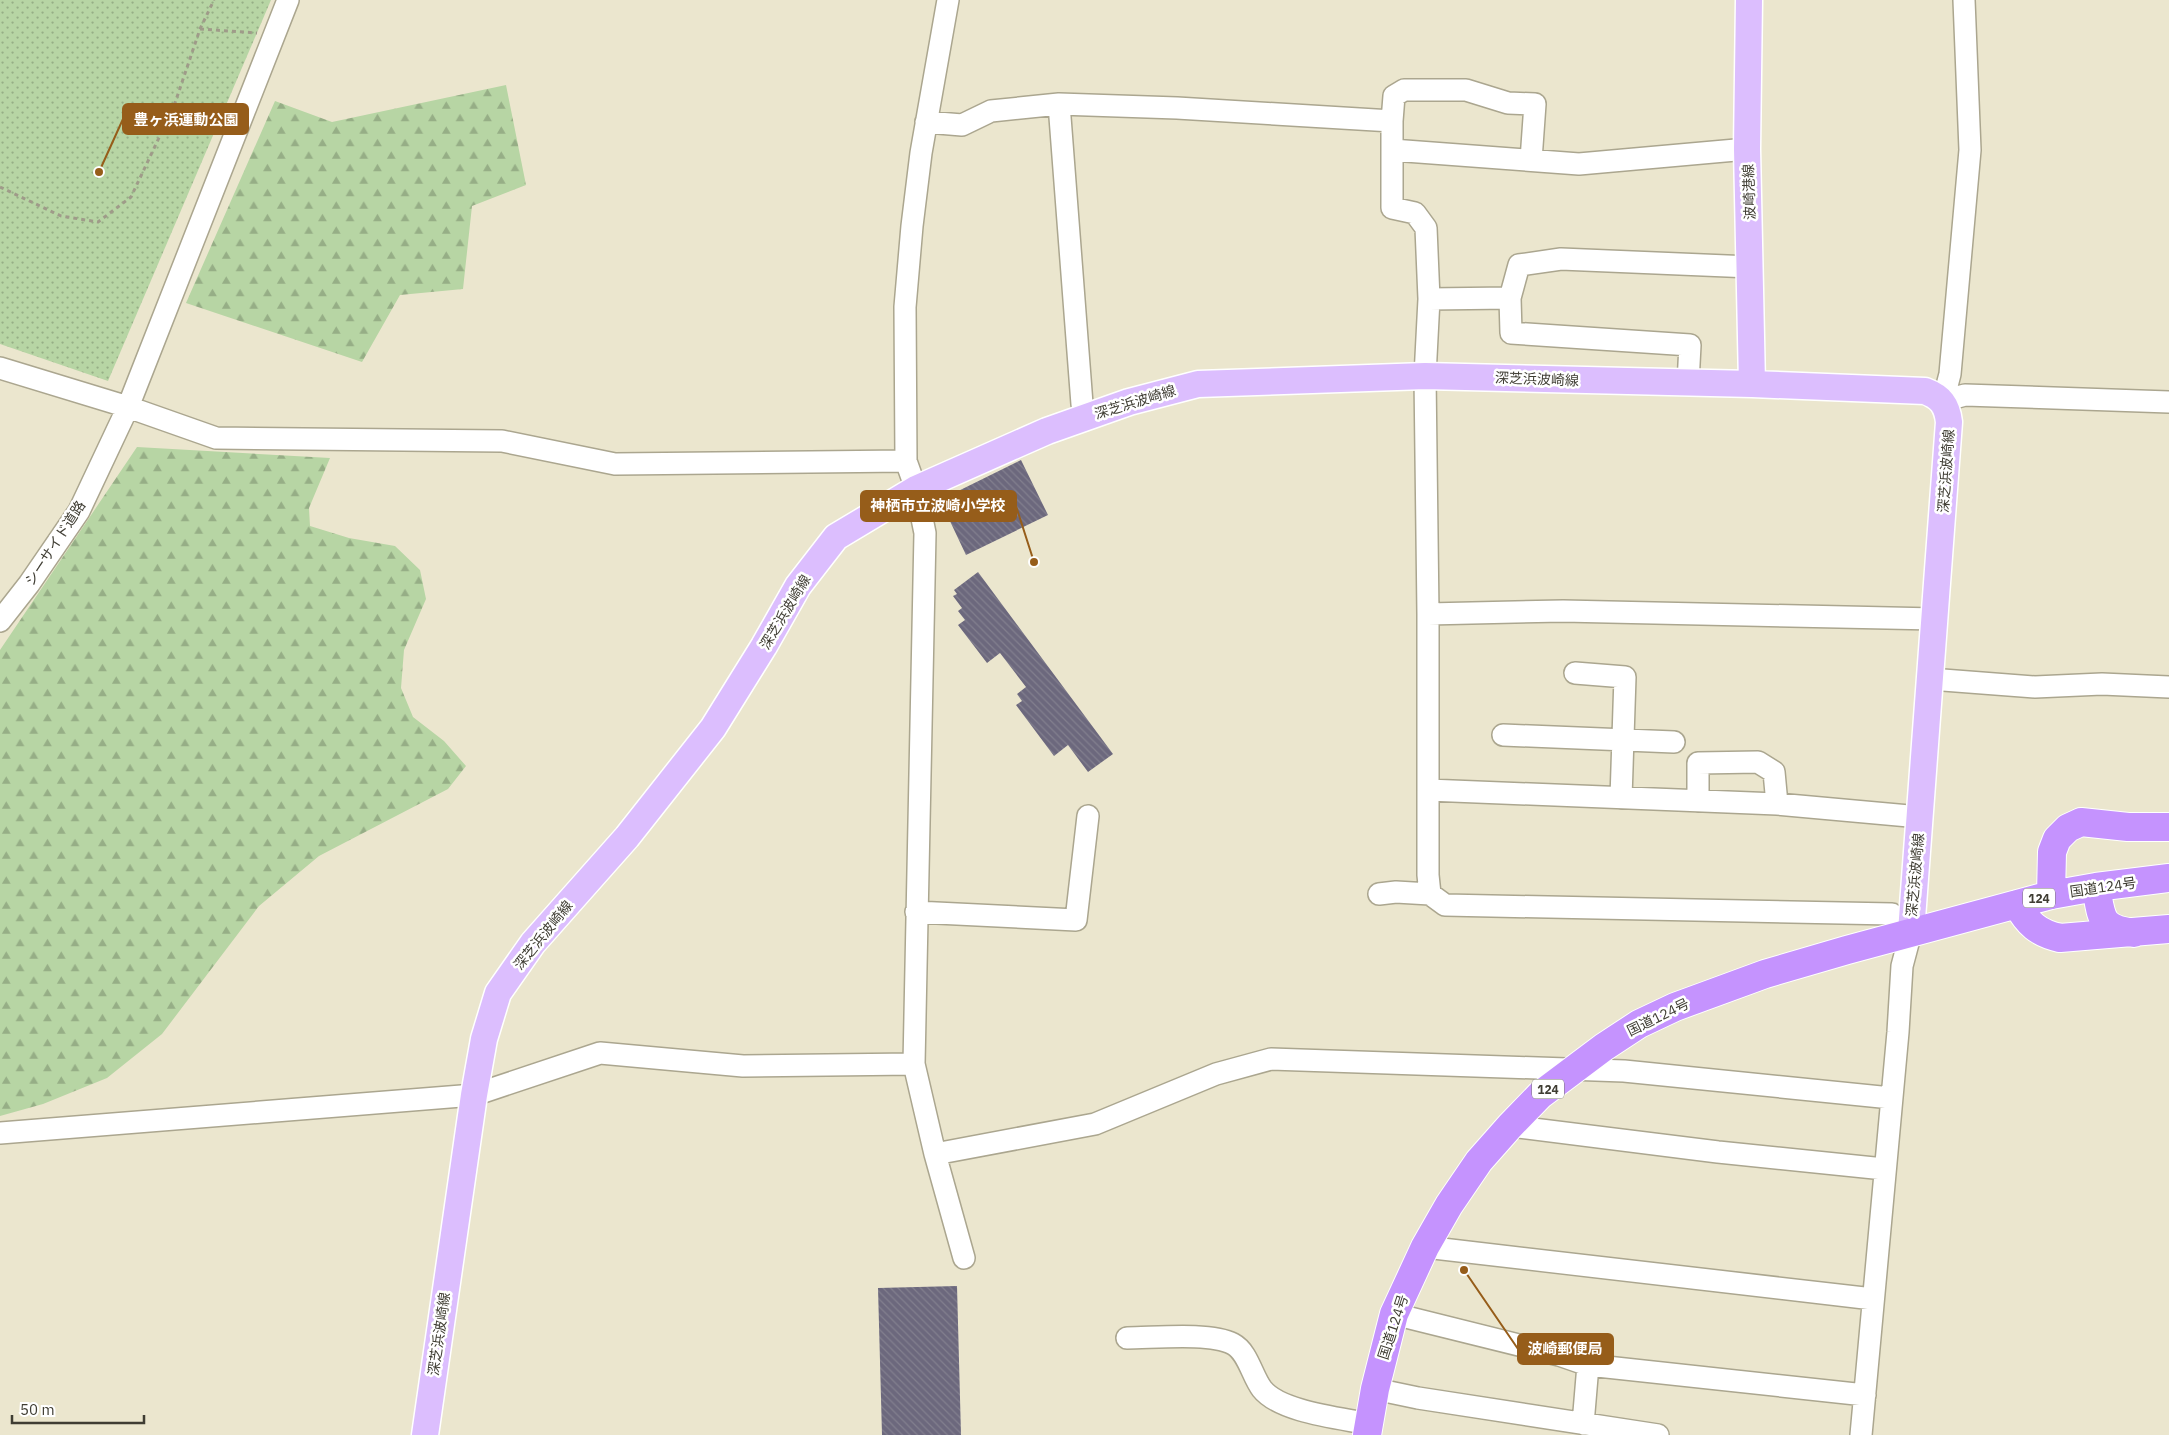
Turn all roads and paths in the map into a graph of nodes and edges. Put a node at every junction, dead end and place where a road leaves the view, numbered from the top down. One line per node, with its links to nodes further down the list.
1 (214, 0): 6 (path)
2 (288, 0): 24 (street, シーサイド道路)
3 (948, 0): 10 (street)
4 (1750, 0): 12 (main road, 波崎港線)
5 (1964, 0): 22 (street)
6 (200, 29): 7 (path); 14 (path)
7 (259, 33)
8 (1059, 104): 9 (street); 10 (street); 25 (street)
9 (1392, 121): 11 (street); 13 (street)
10 (926, 122): 26 (street)
11 (1392, 150): 13 (street); 17 (street)
12 (1748, 150): 13 (street); 15 (main road, 波崎港線)
13 (1531, 160)
14 (0, 187)
15 (1751, 267): 16 (street); 21 (main road, 波崎港線)
16 (1510, 298): 17 (street); 20 (street)
17 (1429, 299): 19 (street)
18 (0, 368): 24 (street)
19 (1425, 376): 20 (main road, 深芝浜波崎線); 25 (main road, 深芝浜波崎線); 28 (street)
20 (1688, 383): 21 (main road, 深芝浜波崎線)
21 (1752, 384): 22 (main road, 深芝浜波崎線)
22 (1943, 401): 23 (street); 29 (main road, 深芝浜波崎線)
23 (2169, 402)
24 (128, 407): 26 (street); 30 (street, シーサイド道路)
25 (1086, 417): 27 (main road, 深芝浜波崎線)
26 (906, 461): 27 (street)
27 (916, 489): 50 (street); 56 (main road, 深芝浜波崎線)
28 (1428, 614): 29 (street); 37 (street)
29 (1936, 619): 32 (main road, 深芝浜波崎線)
30 (0, 621)
31 (1575, 673): 35 (street)
32 (1930, 678): 33 (street); 42 (main road, 深芝浜波崎線)
33 (2169, 687)
34 (1503, 735): 35 (street)
35 (1623, 740): 36 (street); 38 (street)
36 (1674, 742)
37 (1428, 790): 38 (street); 47 (street)
38 (1621, 798): 39 (street)
39 (1698, 801): 40 (street); 40 (street)
40 (1777, 804): 42 (street)
41 (1088, 816): 50 (street)
42 (1920, 816): 52 (main road, 深芝浜波崎線)
43 (2169, 826): 48 (highway)
44 (2169, 878): 45 (highway, 国道124号 / 124)
45 (2096, 887): 48 (highway, 国道124号 / 124); 53 (highway)
46 (1379, 894): 47 (street)
47 (1430, 894): 52 (street)
48 (2051, 895): 49 (highway, 国道124号 / 124)
49 (2017, 904): 52 (highway, 国道124号 / 124); 53 (highway)
50 (916, 912): 54 (street)
51 (2169, 929): 53 (highway)
52 (1911, 932): 55 (highway, 国道124号 / 124); 57 (street)
53 (2138, 933)
54 (914, 1064): 56 (street); 60 (street)
55 (1571, 1071): 57 (street); 58 (highway, 国道124号 / 124); 60 (street)
56 (474, 1095): 59 (street); 72 (main road, 深芝浜波崎線)
57 (1891, 1098): 61 (street)
58 (1510, 1126): 61 (street); 62 (highway, 国道124号 / 124)
59 (0, 1133)
60 (935, 1154): 63 (street)
61 (1884, 1169): 64 (street)
62 (1425, 1247): 64 (street); 65 (highway, 国道124号 / 124)
63 (964, 1258)
64 (1873, 1299): 69 (street)
65 (1394, 1314): 67 (street); 68 (highway, 国道124号 / 124)
66 (1127, 1338): 71 (street)
67 (1588, 1365): 69 (street); 70 (street)
68 (1375, 1390): 70 (street); 71 (highway, 国道124号 / 124)
69 (1865, 1395): 74 (street)
70 (1583, 1424): 73 (street)
71 (1368, 1430)
72 (425, 1435)
73 (1658, 1435)
74 (1861, 1435)

